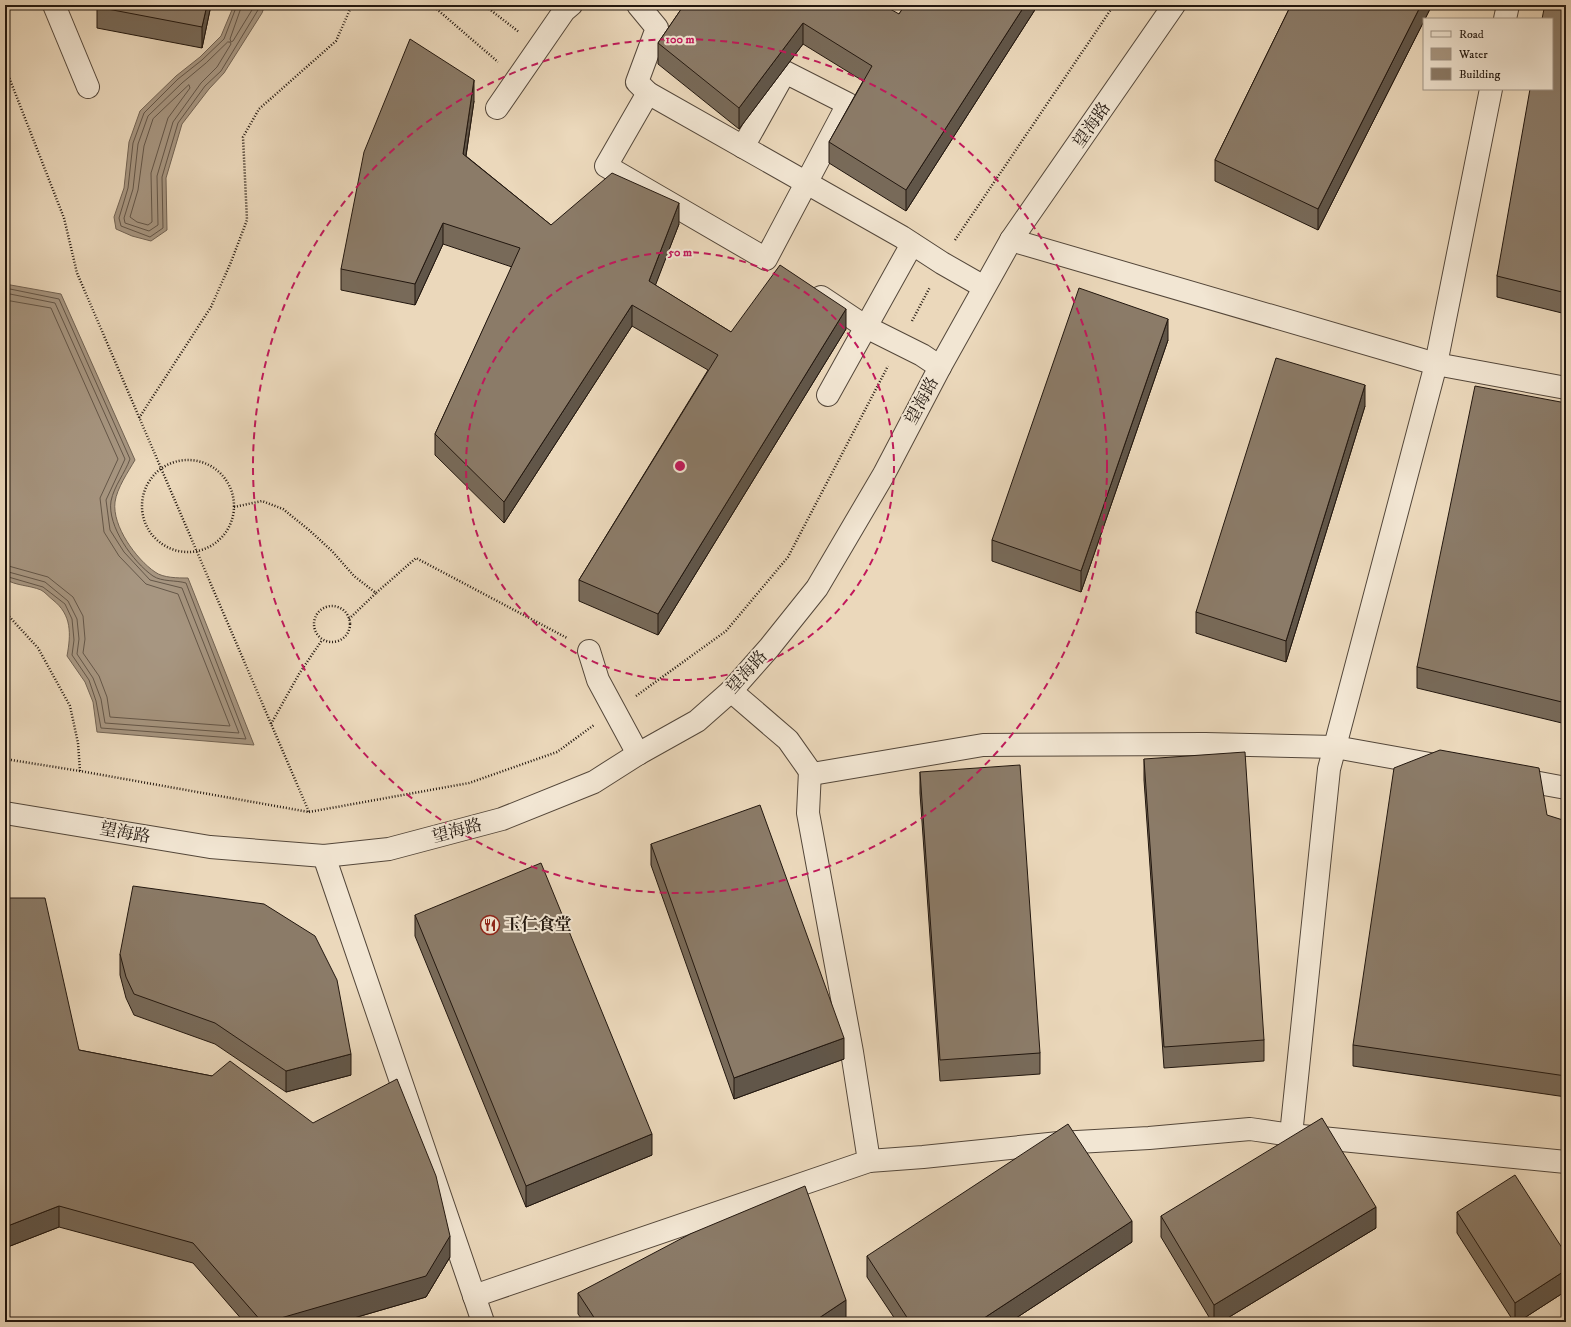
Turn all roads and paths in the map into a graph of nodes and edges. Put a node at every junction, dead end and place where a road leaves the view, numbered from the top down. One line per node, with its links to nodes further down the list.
1 (54, 5): 14 (street)
2 (352, 5): 33 (path)
3 (432, 5): 13 (path)
4 (484, 5): 11 (path)
5 (571, 5): 11 (street)
6 (638, 5): 16 (street)
7 (1114, 5): 23 (path)
8 (1174, 5): 20 (street, 望海路)
9 (1508, 5): 10 (street)
10 (1505, 18)
11 (538, 47): 13 (street)
12 (5, 67): 33 (path)
13 (516, 78): 17 (street)
14 (88, 88)
15 (1491, 90): 29 (street)
16 (648, 93): 18 (street); 22 (street)
17 (497, 108)
18 (743, 147): 19 (street); 19 (street)
19 (806, 183): 21 (street); 22 (street)
20 (1011, 240): 26 (street, 望海路); 29 (street)
21 (912, 244): 23 (street); 27 (street)
22 (766, 259): 24 (street)
23 (942, 263): 26 (street); 28 (path)
24 (785, 272)
25 (804, 284): 27 (street)
26 (984, 287): 30 (street, 望海路)
27 (866, 327): 28 (street); 32 (street)
28 (900, 344): 30 (street); 43 (path)
29 (1436, 364): 31 (street); 45 (street)
30 (940, 367): 42 (street, 望海路)
31 (1566, 388)
32 (828, 395)
33 (139, 418): 34 (path)
34 (160, 468): 35 (path); 36 (path); 36 (path)
35 (234, 507): 36 (path); 37 (path)
36 (197, 552): 44 (path)
37 (376, 593): 39 (path); 41 (path)
38 (5, 612): 49 (path)
39 (349, 619): 40 (path); 40 (path)
40 (322, 640): 44 (path)
41 (589, 651): 43 (street)
42 (731, 690): 46 (street, 望海路); 50 (street)
43 (615, 711): 46 (street); 53 (path)
44 (271, 724): 53 (path)
45 (1335, 747): 48 (street); 50 (street); 56 (street)
46 (638, 754): 55 (street, 望海路)
47 (5, 759): 49 (path)
48 (1458, 769)
49 (80, 771): 53 (path)
50 (810, 771): 57 (street)
51 (1489, 774): 52 (street)
52 (1566, 788)
53 (309, 812)
54 (5, 813): 55 (street, 望海路)
55 (324, 856): 59 (street)
56 (1291, 1135): 57 (street); 58 (street)
57 (869, 1161): 59 (street)
58 (1566, 1162)
59 (474, 1296): 60 (street)
60 (483, 1322)

